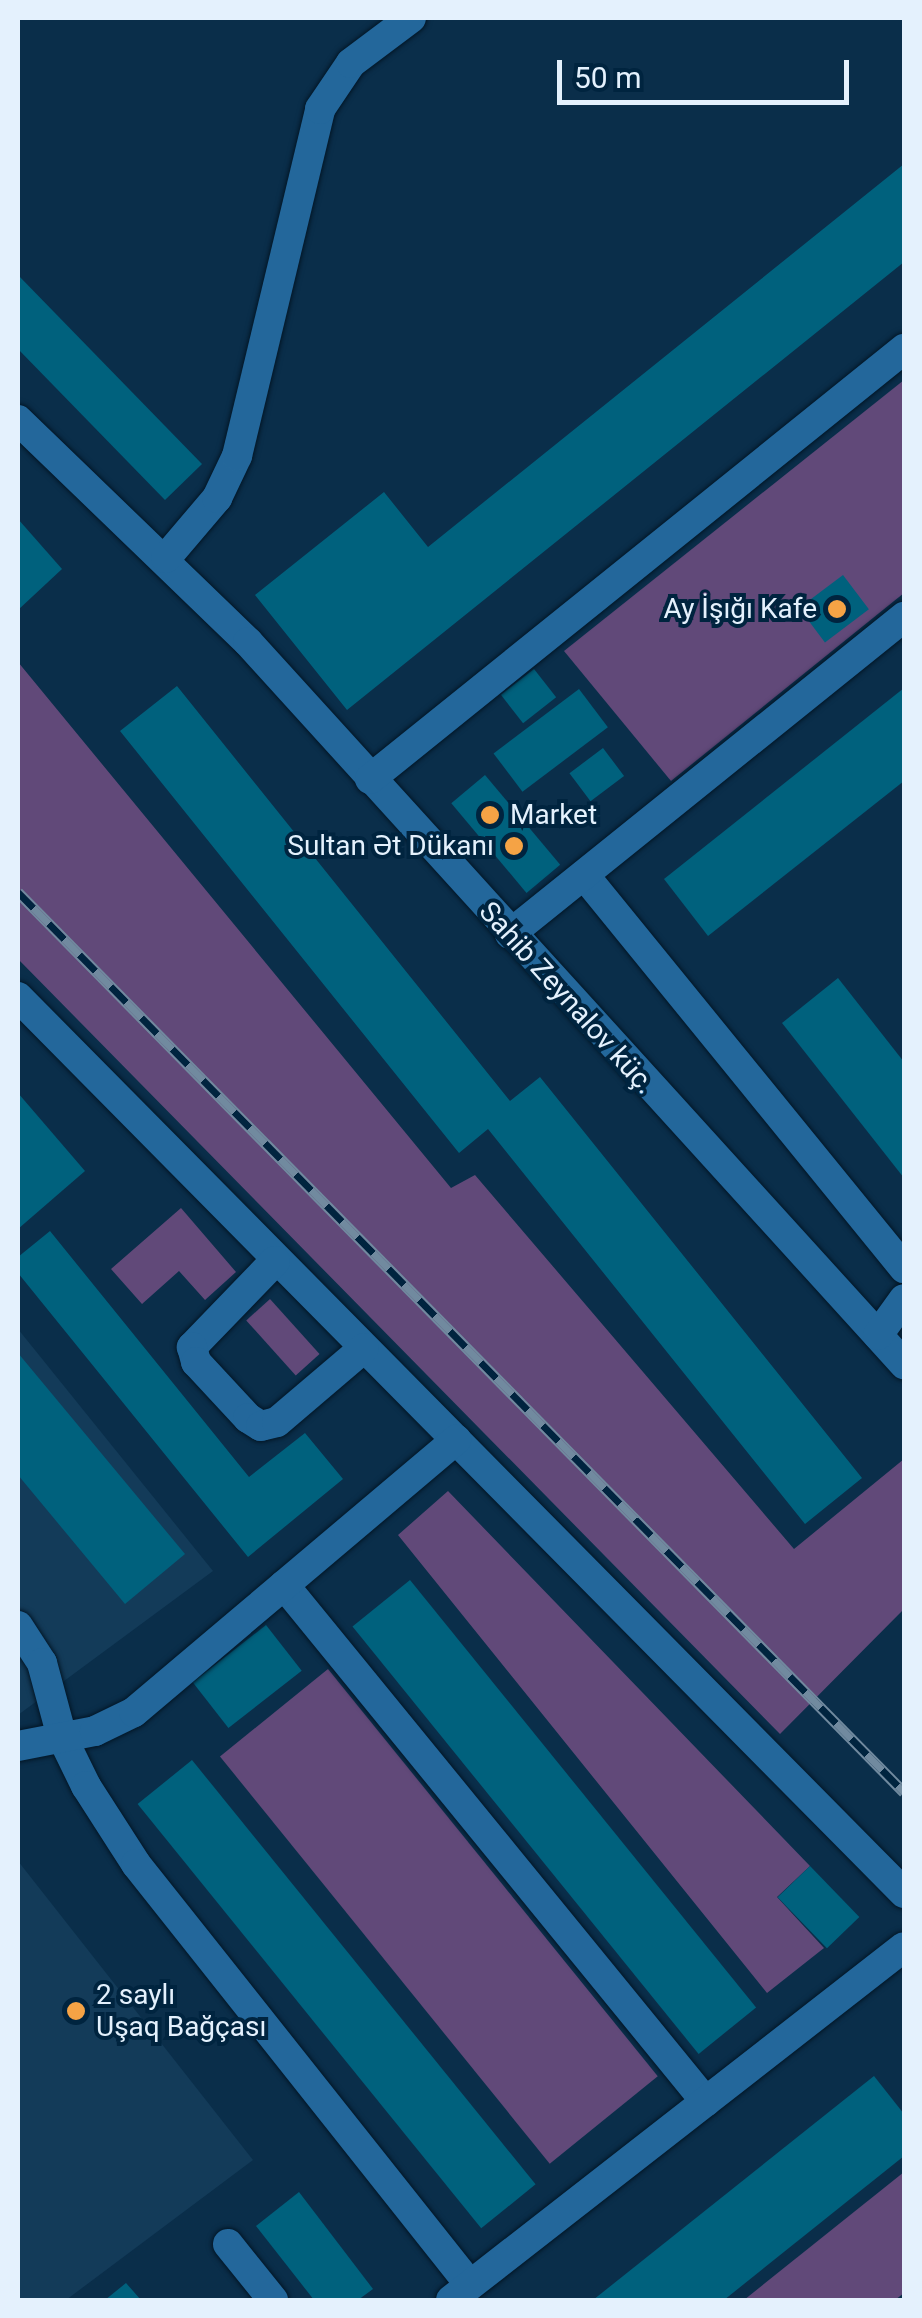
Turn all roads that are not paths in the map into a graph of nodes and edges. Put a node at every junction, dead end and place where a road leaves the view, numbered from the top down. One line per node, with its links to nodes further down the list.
1 (411, 18): 4 (street)
2 (904, 349): 6 (street)
3 (18, 420): 4 (street, Sahib Zeynalov küç.)
4 (166, 558): 6 (street, Sahib Zeynalov küç.)
5 (904, 617): 7 (street)
6 (370, 779): 8 (street, Sahib Zeynalov küç.)
7 (584, 875): 8 (street); 11 (street)
8 (510, 934): 13 (street, Sahib Zeynalov küç.)
9 (18, 997): 10 (street)
10 (275, 1260): 14 (street); 14 (street)
11 (904, 1268)
12 (904, 1299): 13 (street)
13 (878, 1334): 15 (street, Sahib Zeynalov küç.)
14 (364, 1348): 16 (street)
15 (904, 1364)
16 (456, 1440): 17 (street); 21 (street)
17 (284, 1585): 19 (street); 23 (street)
18 (18, 1626): 19 (street)
19 (62, 1737): 20 (street); 25 (street)
20 (18, 1746)
21 (904, 1893)
22 (904, 1947): 23 (street)
23 (706, 2102): 25 (street)
24 (228, 2244): 26 (street)
25 (460, 2293)
26 (273, 2300)

